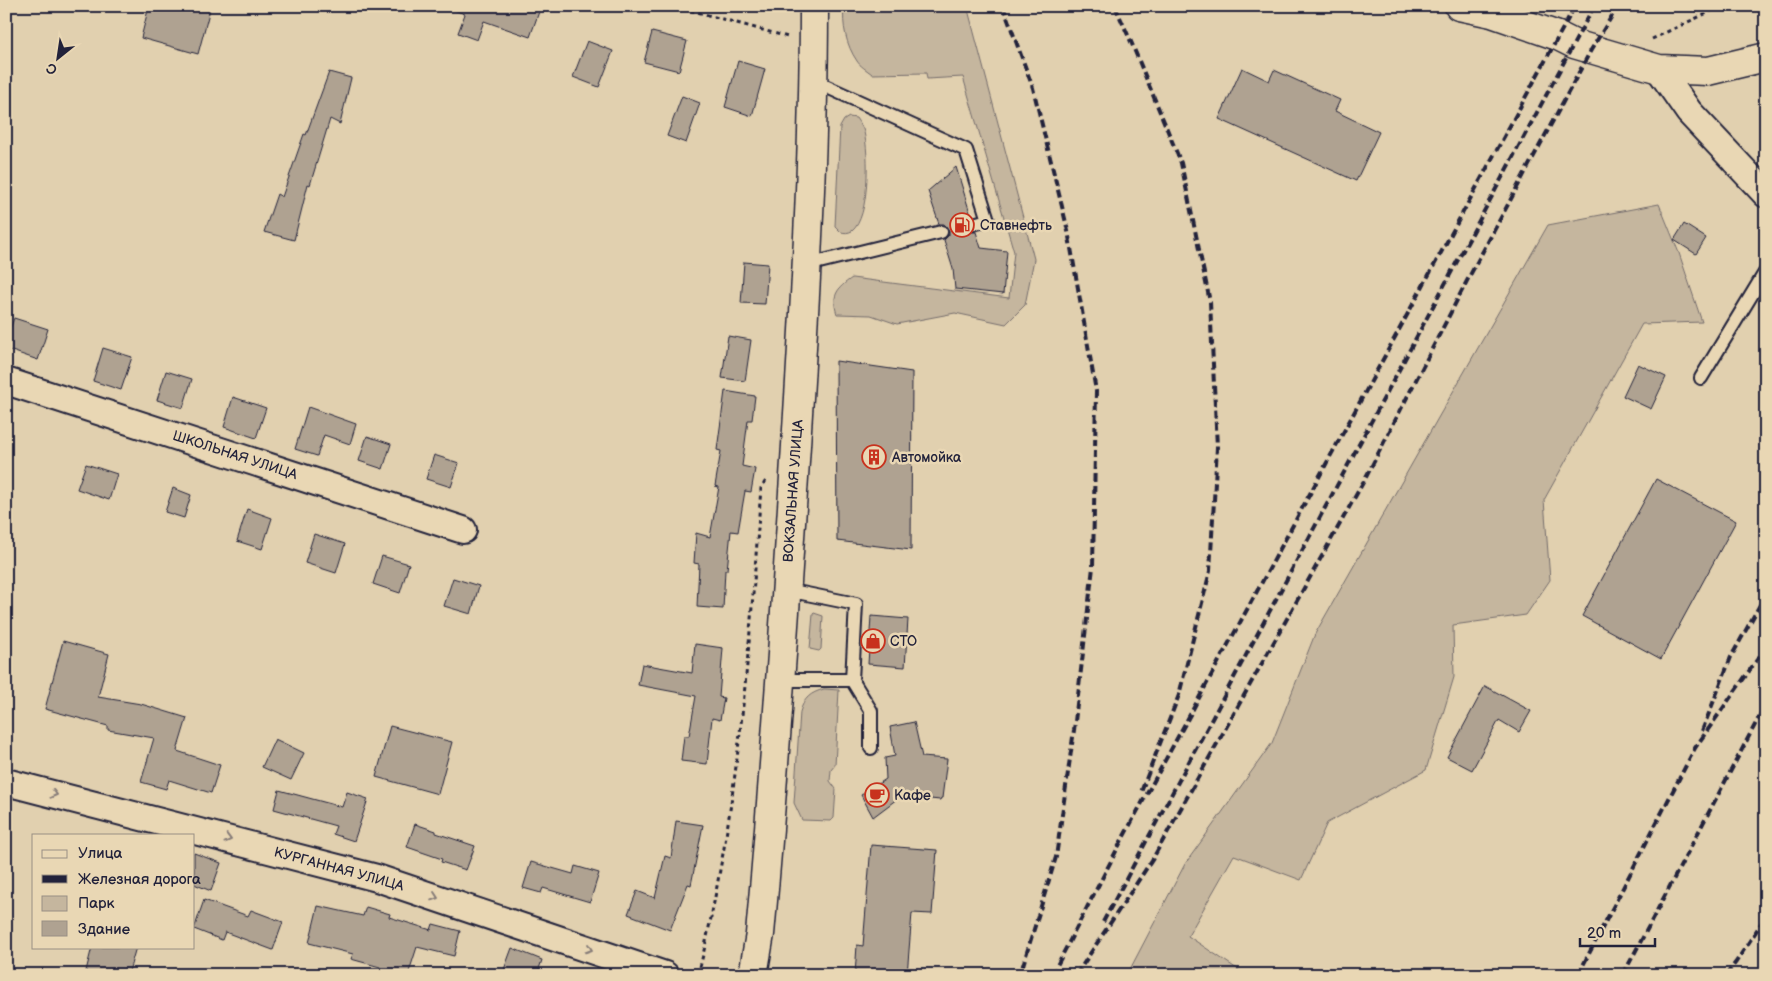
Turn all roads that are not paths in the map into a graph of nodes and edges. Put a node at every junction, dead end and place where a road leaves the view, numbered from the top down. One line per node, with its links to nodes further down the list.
1 (814, 6): 6 (main road, ВОКЗАЛЬНАЯ УЛИЦА)
2 (1458, 6): 3 (main road)
3 (1494, 10): 5 (main road)
4 (1764, 60): 5 (main road)
5 (1659, 69): 7 (street)
6 (814, 81): 8 (lane); 10 (main road, ВОКЗАЛЬНАЯ УЛИЦА)
7 (1766, 194)
8 (973, 224)
9 (941, 232): 10 (lane)
10 (807, 265): 15 (main road, ВОКЗАЛЬНАЯ УЛИЦА)
11 (1766, 271): 12 (lane)
12 (1701, 378)
13 (6, 381): 14 (street, ШКОЛЬНАЯ УЛИЦА)
14 (463, 530)
15 (787, 590): 16 (main road, ВОКЗАЛЬНАЯ УЛИЦА); 17 (lane)
16 (780, 680): 17 (lane); 21 (main road, ВОКЗАЛЬНАЯ УЛИЦА)
17 (852, 680): 18 (lane)
18 (870, 748)
19 (6, 782): 20 (street, КУРГАННАЯ УЛИЦА, one-way to 20)
20 (666, 975)
21 (753, 975)

